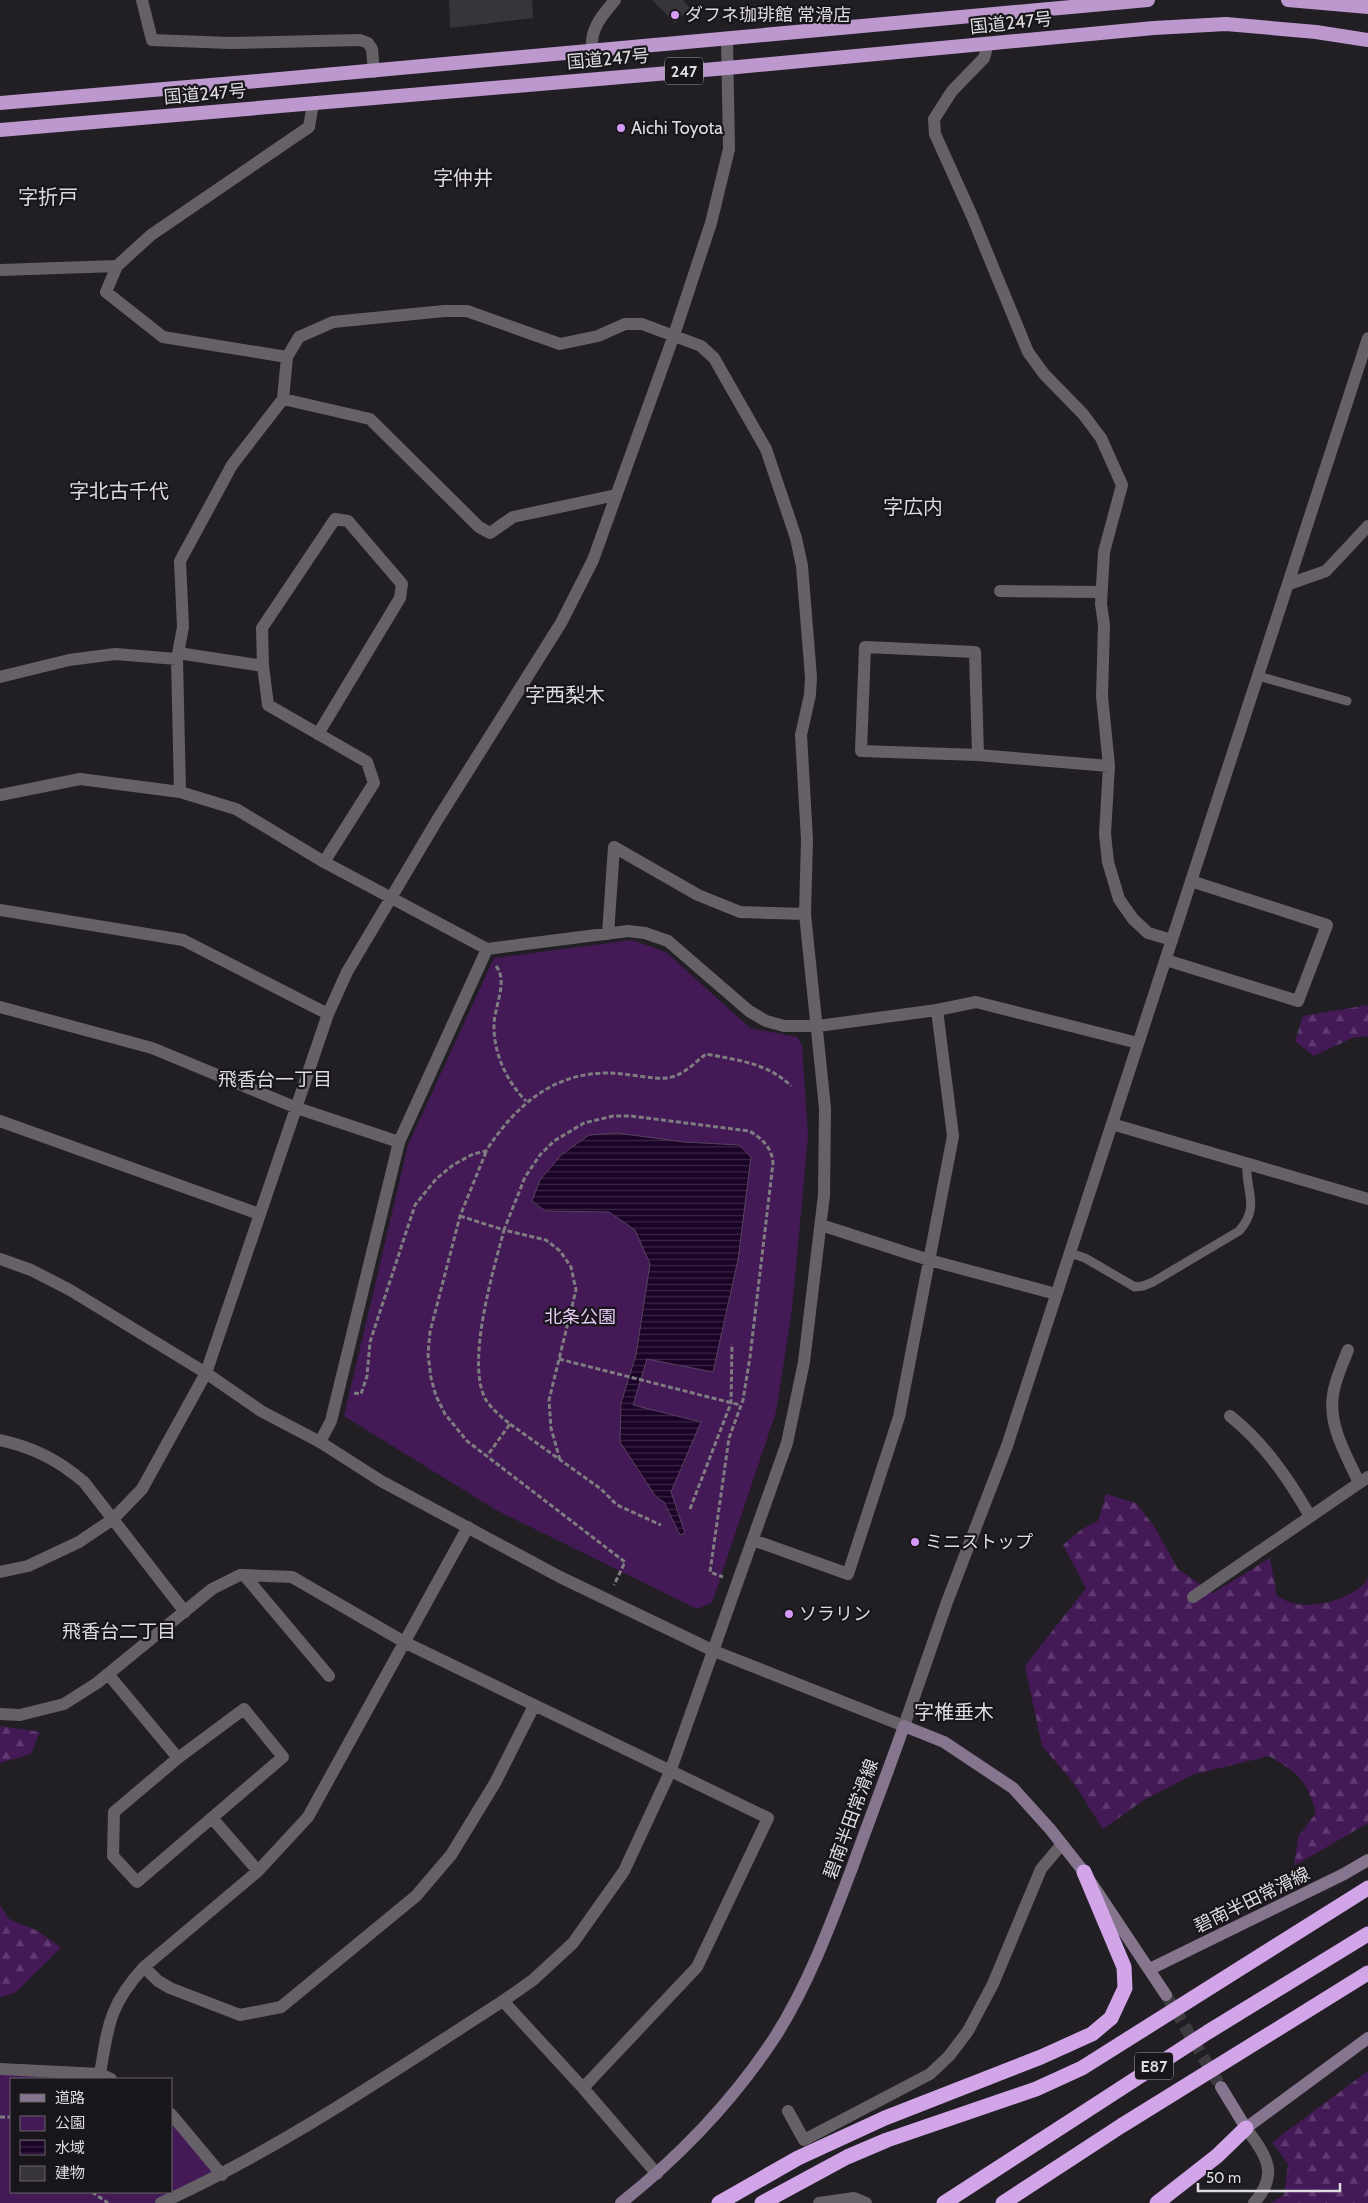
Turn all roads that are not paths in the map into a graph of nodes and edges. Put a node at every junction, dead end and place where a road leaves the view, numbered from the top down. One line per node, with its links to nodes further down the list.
1 (142, 0): 12 (street)
2 (615, 0): 10 (street)
3 (1148, 0): 5 (highway, 国道247号 / 247)
4 (1288, 0): 6 (highway)
5 (1048, 5): 7 (highway, 国道247号 / 247)
6 (1368, 7)
7 (727, 40): 10 (highway, 国道247号 / 247); 11 (street)
8 (1368, 40): 9 (highway, 国道247号 / 247)
9 (988, 44): 11 (highway, 国道247号 / 247); 26 (street)
10 (592, 50): 12 (highway, 国道247号 / 247)
11 (727, 68): 14 (highway, 国道247号 / 247); 18 (street)
12 (374, 72): 13 (highway, 国道247号 / 247)
13 (0, 103)
14 (313, 104): 15 (highway, 国道247号 / 247); 16 (street)
15 (0, 130)
16 (117, 266): 17 (street); 20 (street)
17 (0, 270)
18 (674, 335): 20 (street); 22 (street); 41 (street)
19 (1368, 338): 24 (street)
20 (287, 357): 21 (street)
21 (283, 399): 22 (street); 27 (street)
22 (616, 495): 39 (street)
23 (1368, 526): 24 (street)
24 (1290, 584): 29 (street)
25 (1000, 590): 26 (street)
26 (1102, 592): 34 (street)
27 (177, 656): 28 (street); 30 (street); 35 (street)
28 (263, 666): 32 (street); 32 (street)
29 (1258, 676): 31 (lane); 38 (street)
30 (0, 677)
31 (1347, 701)
32 (318, 734): 37 (street)
33 (978, 755): 33 (street); 34 (street)
34 (1109, 766): 43 (street)
35 (180, 792): 36 (street); 37 (street)
36 (0, 795)
37 (324, 862): 39 (street)
38 (1191, 882): 43 (street); 45 (street)
39 (393, 898): 44 (street); 48 (street)
40 (0, 910): 48 (street)
41 (805, 914): 42 (street); 49 (street)
42 (608, 934): 44 (street); 49 (street)
43 (1172, 940): 45 (street)
44 (485, 953): 54 (street)
45 (1166, 960): 50 (street)
46 (0, 1007): 51 (street)
47 (937, 1010): 49 (street); 50 (street); 61 (street)
48 (328, 1014): 51 (street)
49 (818, 1026): 58 (street)
50 (1138, 1044): 53 (street)
51 (297, 1108): 54 (street); 57 (street)
52 (0, 1121): 57 (street)
53 (1112, 1124): 55 (street); 59 (street)
54 (399, 1142): 67 (street)
55 (1247, 1164): 56 (street); 59 (lane)
56 (1368, 1199)
57 (259, 1214): 64 (street)
58 (821, 1224): 61 (street); 72 (street)
59 (1070, 1254): 62 (street)
60 (0, 1259): 64 (street)
61 (929, 1260): 62 (street); 72 (street)
62 (1056, 1294): 83 (street)
63 (1348, 1350): 68 (street)
64 (206, 1372): 67 (street); 70 (street)
65 (1230, 1416): 69 (street)
66 (0, 1440): 70 (street)
67 (320, 1442): 71 (street)
68 (1364, 1480): 69 (street)
69 (1310, 1516): 75 (street)
70 (113, 1519): 73 (street); 76 (street)
71 (468, 1527): 77 (street); 78 (street)
72 (753, 1540): 78 (street)
73 (0, 1572)
74 (244, 1575): 76 (street); 77 (street); 80 (street)
75 (1193, 1597)
76 (185, 1612): 79 (street)
77 (406, 1643): 81 (street); 89 (street)
78 (714, 1651): 83 (street); 85 (street)
79 (108, 1674): 82 (street); 84 (street)
80 (329, 1676)
81 (534, 1706): 85 (street); 93 (street)
82 (0, 1714)
83 (904, 1726): 87 (main road); 106 (main road, 碧南半田常滑線)
84 (178, 1758): 86 (street); 86 (street)
85 (670, 1772): 97 (street); 102 (street)
86 (212, 1818): 89 (street)
87 (1062, 1844): 90 (main road); 103 (street)
88 (1368, 1860): 94 (main road, 碧南半田常滑線)
89 (258, 1872): 93 (street)
90 (1084, 1872): 94 (main road); 110 (highway)
91 (1368, 1888): 111 (highway)
92 (1368, 1934): 114 (highway, E87)
93 (144, 1968): 100 (street)
94 (1150, 1969): 96 (main road)
95 (1368, 1973): 115 (highway, E87)
96 (1166, 1995)
97 (503, 2002): 102 (street); 107 (street)
98 (1368, 2038): 105 (main road)
99 (0, 2069): 100 (street)
100 (106, 2077)
101 (1221, 2087): 105 (main road)
102 (583, 2088): 106 (street)
103 (788, 2111)
104 (172, 2115): 107 (street)
105 (1246, 2128): 116 (highway); 117 (street)
106 (657, 2174): 109 (main road, 碧南半田常滑線)
107 (222, 2175): 108 (street)
108 (161, 2203)
109 (621, 2203)
110 (719, 2203)
111 (762, 2203)
112 (819, 2203): 113 (street)
113 (866, 2203)
114 (944, 2203)
115 (1003, 2203)
116 (1157, 2203)
117 (1254, 2203)

